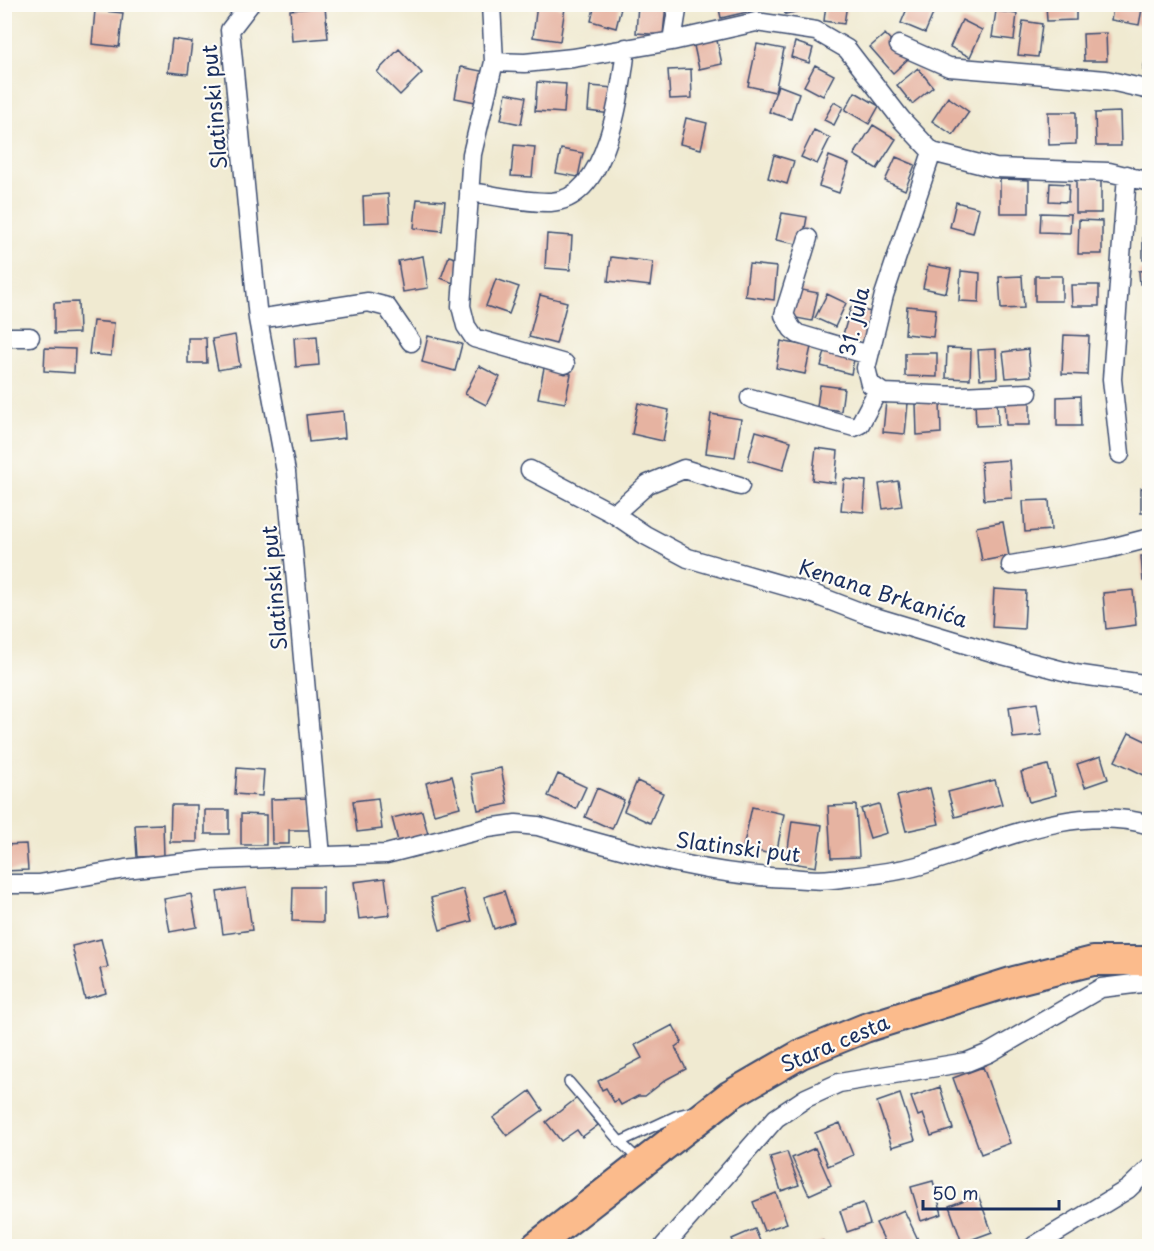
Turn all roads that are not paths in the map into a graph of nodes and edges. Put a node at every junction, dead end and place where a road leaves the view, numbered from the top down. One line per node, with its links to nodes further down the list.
1 (250, 4): 14 (street, Slatinski put)
2 (491, 4): 7 (street)
3 (678, 4): 4 (street)
4 (672, 41): 6 (street); 9 (street)
5 (899, 45): 8 (street)
6 (626, 48): 7 (street); 12 (street)
7 (494, 62): 12 (street)
8 (1149, 90)
9 (932, 152): 10 (street); 18 (street, 31. jula)
10 (1128, 175): 11 (street); 23 (street)
11 (1149, 182)
12 (469, 192): 19 (street)
13 (808, 238): 18 (street)
14 (258, 319): 17 (street); 31 (street, Slatinski put)
15 (30, 337): 16 (street)
16 (4, 338)
17 (411, 342)
18 (869, 355): 20 (street, 31. jula)
19 (565, 364)
20 (878, 390): 21 (street); 22 (street)
21 (1028, 393)
22 (750, 398)
23 (1120, 454)
24 (530, 470): 26 (street, Kenana Brkanića)
25 (740, 486): 26 (street)
26 (614, 514): 29 (street, Kenana Brkanića)
27 (1149, 538): 28 (street)
28 (1011, 565)
29 (1149, 685)
30 (1149, 825): 31 (street, Slatinski put)
31 (321, 856): 32 (street, Slatinski put)
32 (4, 884)
33 (1149, 961): 36 (main road, Stara cesta)
34 (1149, 982): 41 (street, Stara cesta)
35 (569, 1082): 37 (lane)
36 (708, 1112): 37 (lane); 38 (main road, Stara cesta)
37 (620, 1142): 38 (lane)
38 (643, 1164): 40 (main road, Stara cesta)
39 (1149, 1168): 42 (street)
40 (536, 1246)
41 (664, 1246)
42 (1034, 1246)

